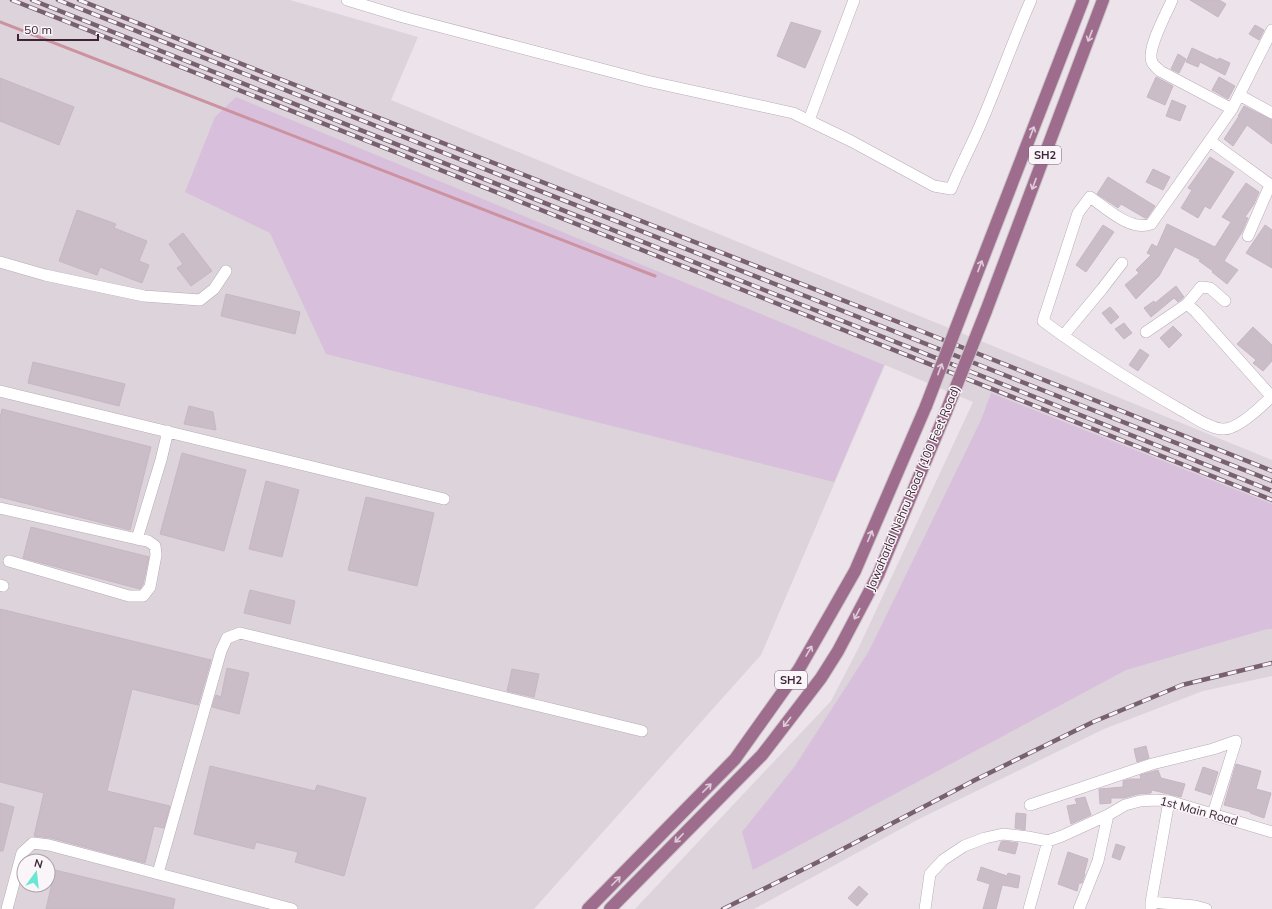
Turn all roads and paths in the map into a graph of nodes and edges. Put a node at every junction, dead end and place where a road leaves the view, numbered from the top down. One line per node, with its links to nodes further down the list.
1 (347, 0): 11 (street)
2 (854, 0): 11 (street)
3 (1031, 0): 11 (street)
4 (1083, 0): 41 (main road, Jawaharlal Nehru Road (100 Feet Road) / SH2, one-way to 4, bridge)
5 (1104, 0): 42 (main road, Jawaharlal Nehru Road (100 Feet Road) / SH2, one-way to 42, bridge)
6 (1172, 0): 9 (street)
7 (1272, 30): 8 (street)
8 (1239, 96): 9 (street); 10 (street)
9 (1232, 109): 12 (street)
10 (1272, 112)
11 (809, 120)
12 (1210, 141): 13 (street); 21 (street)
13 (1271, 186): 14 (street)
14 (1248, 236)
15 (0, 262): 17 (street)
16 (1122, 263): 21 (street)
17 (226, 271)
18 (1225, 301): 19 (street)
19 (1187, 304): 20 (street); 23 (street)
20 (1146, 332)
21 (1063, 336): 23 (street)
22 (0, 391): 24 (street)
23 (1272, 396)
24 (168, 431): 25 (street); 27 (street)
25 (444, 499)
26 (0, 508): 27 (street)
27 (137, 539): 28 (street)
28 (9, 561)
29 (642, 732): 36 (street)
30 (1169, 801): 32 (street, 1st Main Road); 33 (street, 1st Main Road); 37 (street)
31 (1030, 805): 32 (street)
32 (1213, 814): 34 (street, 1st Main Road)
33 (1108, 815): 35 (street, 1st Main Road); 45 (street)
34 (1272, 832)
35 (1048, 841): 43 (street); 44 (street)
36 (158, 873): 39 (street); 40 (street)
37 (1151, 905): 38 (street)
38 (1198, 908)
39 (7, 909)
40 (292, 909)
41 (588, 909)
42 (610, 909)
43 (925, 909)
44 (1029, 909)
45 (1079, 909)

